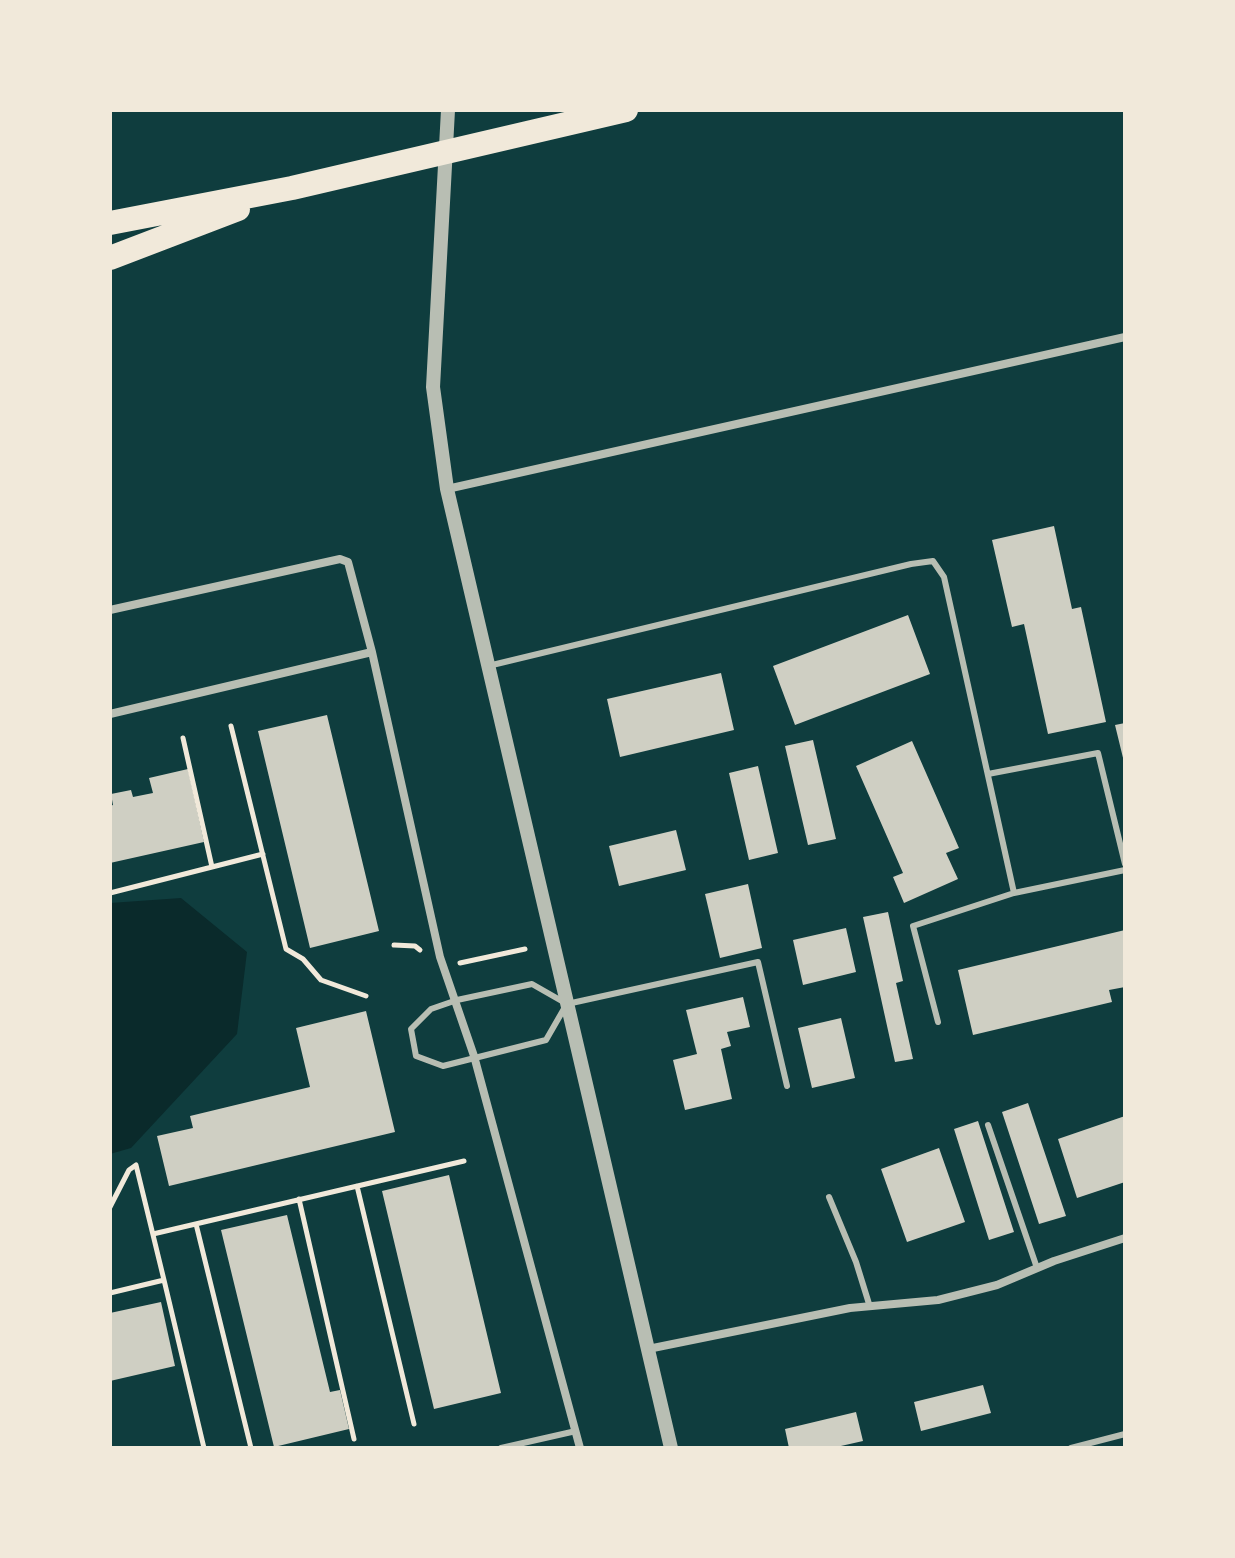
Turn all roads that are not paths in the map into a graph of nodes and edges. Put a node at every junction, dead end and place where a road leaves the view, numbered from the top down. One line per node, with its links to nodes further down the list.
1 (448, 110): 7 (street)
2 (626, 110): 3 (highway)
3 (292, 188): 4 (highway); 5 (highway)
4 (110, 223)
5 (110, 258)
6 (1125, 337): 7 (street)
7 (447, 489): 10 (street)
8 (110, 610): 9 (street)
9 (372, 652): 11 (street); 16 (street)
10 (488, 666): 12 (lane); 17 (street)
11 (110, 714)
12 (988, 774): 13 (lane); 15 (lane)
13 (1125, 864)
14 (1125, 870): 15 (lane)
15 (1014, 893): 18 (lane)
16 (457, 1000): 17 (lane); 19 (street); 19 (lane)
17 (567, 1004): 19 (lane); 20 (lane); 26 (street)
18 (938, 1022)
19 (474, 1056): 27 (street)
20 (787, 1086)
21 (988, 1125): 24 (lane)
22 (829, 1197): 25 (lane)
23 (1125, 1238): 24 (street)
24 (1037, 1268): 25 (street)
25 (870, 1307): 26 (street)
26 (648, 1349): 31 (street)
27 (576, 1431): 29 (lane); 30 (street)
28 (1125, 1434): 32 (lane)
29 (501, 1448)
30 (580, 1448)
31 (671, 1448)
32 (1071, 1448)

